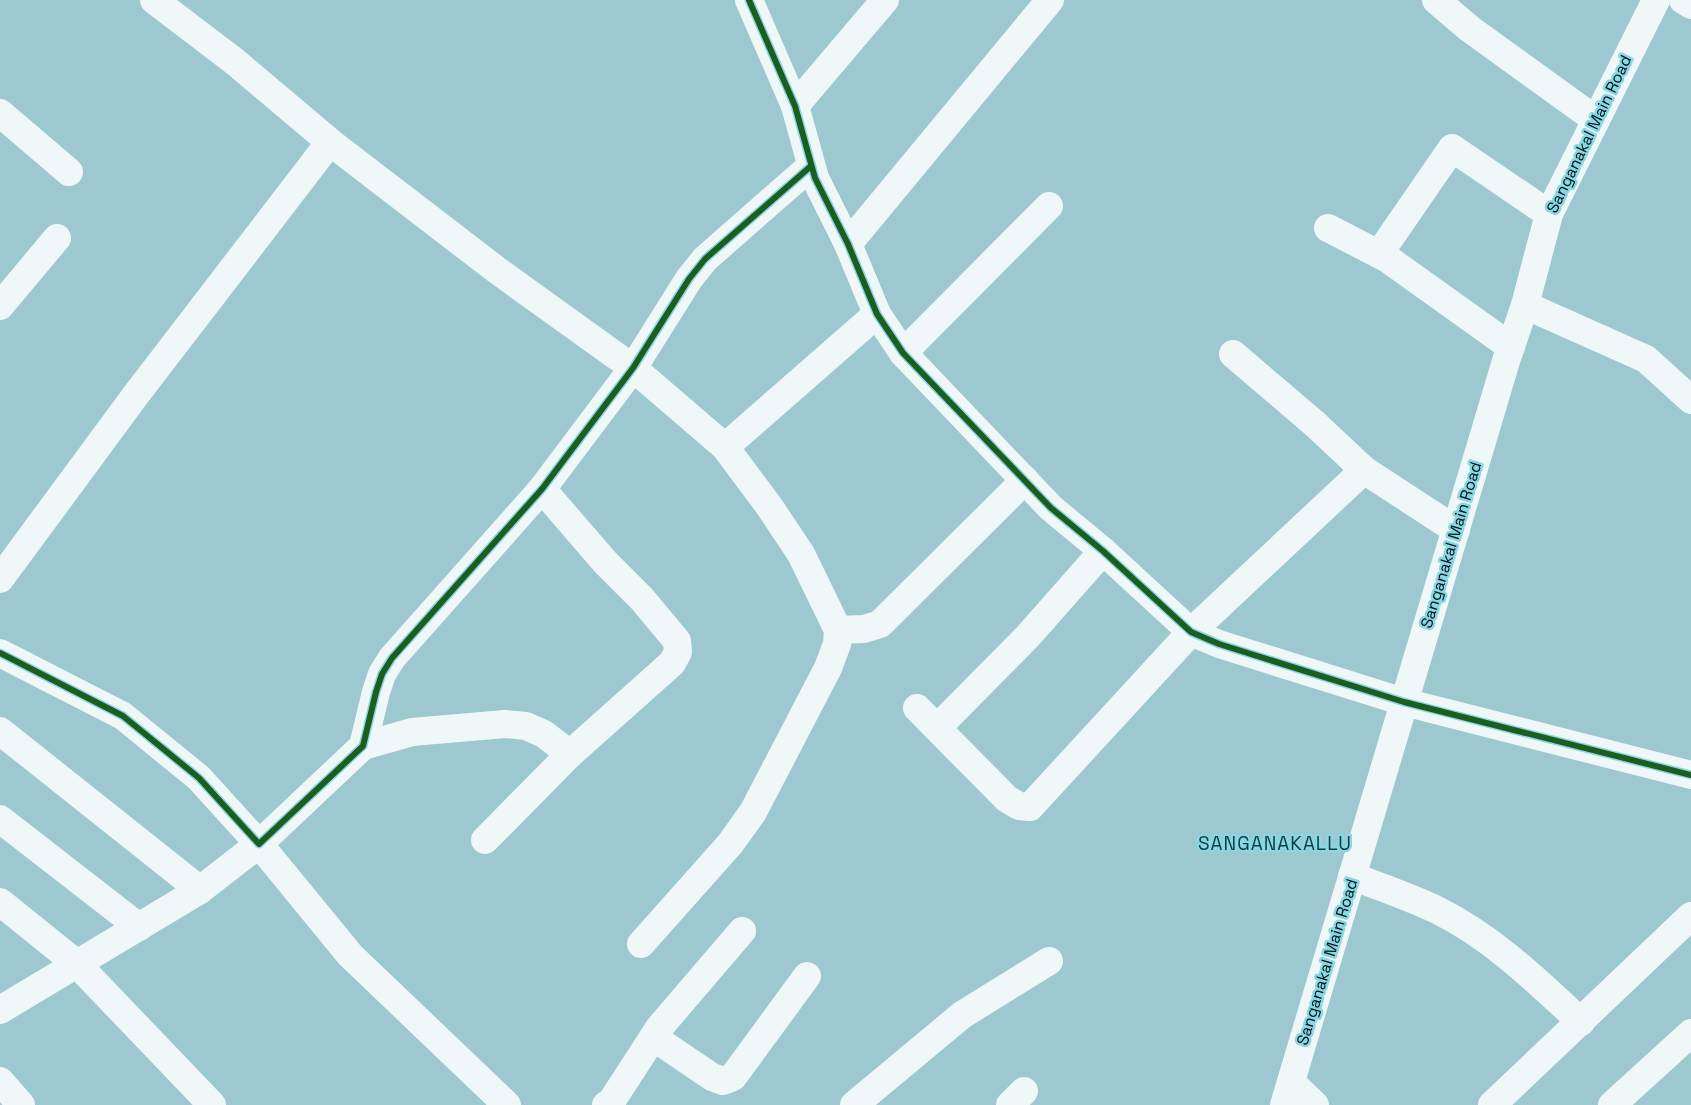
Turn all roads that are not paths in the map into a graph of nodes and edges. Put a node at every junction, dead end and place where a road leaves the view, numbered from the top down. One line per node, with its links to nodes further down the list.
1 (155, 0): 12 (street)
2 (749, 0): 9 (street)
3 (885, 0): 9 (street)
4 (1050, 0): 19 (street)
5 (1436, 0): 11 (street)
6 (1656, 0): 11 (street, Sanganakal Main Road)
7 (1683, 0): 8 (street)
8 (1691, 5)
9 (795, 106): 13 (street)
10 (0, 113): 14 (street)
11 (1596, 120): 16 (street, Sanganakal Main Road)
12 (330, 142): 27 (street); 35 (street)
13 (811, 166): 19 (street); 27 (street)
14 (68, 172)
15 (1049, 206): 25 (street)
16 (1549, 214): 20 (street); 21 (street, Sanganakal Main Road)
17 (1328, 228): 20 (street)
18 (57, 238): 22 (street)
19 (848, 244): 23 (street)
20 (1380, 254): 24 (street)
21 (1525, 305): 24 (street, Sanganakal Main Road); 28 (street)
22 (0, 306)
23 (877, 314): 25 (street); 29 (street)
24 (1511, 347): 33 (street, Sanganakal Main Road)
25 (903, 353): 31 (street)
26 (1233, 354): 30 (street)
27 (633, 368): 29 (street); 32 (street)
28 (1691, 400)
29 (725, 447): 36 (street)
30 (1364, 470): 33 (street); 37 (street)
31 (1025, 480): 34 (street); 36 (street)
32 (542, 489): 43 (street); 44 (street)
33 (1456, 530): 39 (street, Sanganakal Main Road)
34 (1103, 551): 37 (street); 41 (street)
35 (0, 579)
36 (838, 630): 55 (street)
37 (1192, 632): 39 (street); 41 (street)
38 (0, 653): 48 (street)
39 (1404, 702): 45 (street); 49 (street, Sanganakal Main Road)
40 (917, 708): 41 (street)
41 (937, 728)
42 (0, 731): 50 (street)
43 (363, 746): 44 (street); 48 (street)
44 (570, 754): 47 (street)
45 (1691, 775)
46 (0, 818): 53 (street)
47 (485, 840)
48 (259, 844): 50 (street); 67 (street)
49 (1352, 876): 60 (street); 64 (street, Sanganakal Main Road)
50 (200, 890): 53 (street)
51 (0, 902): 57 (street)
52 (1691, 916): 60 (street)
53 (139, 927): 57 (street)
54 (742, 931): 62 (street)
55 (641, 944)
56 (1049, 960): 69 (street)
57 (77, 964): 59 (street); 66 (street)
58 (807, 976): 62 (street)
59 (0, 1010)
60 (1581, 1022): 71 (street)
61 (1691, 1033): 72 (street)
62 (653, 1036): 68 (street)
63 (0, 1081): 65 (street)
64 (1287, 1093): 70 (street)
65 (21, 1105)
66 (212, 1105)
67 (507, 1105)
68 (606, 1105)
69 (854, 1105)
70 (1315, 1105)
71 (1492, 1105)
72 (1612, 1105)

